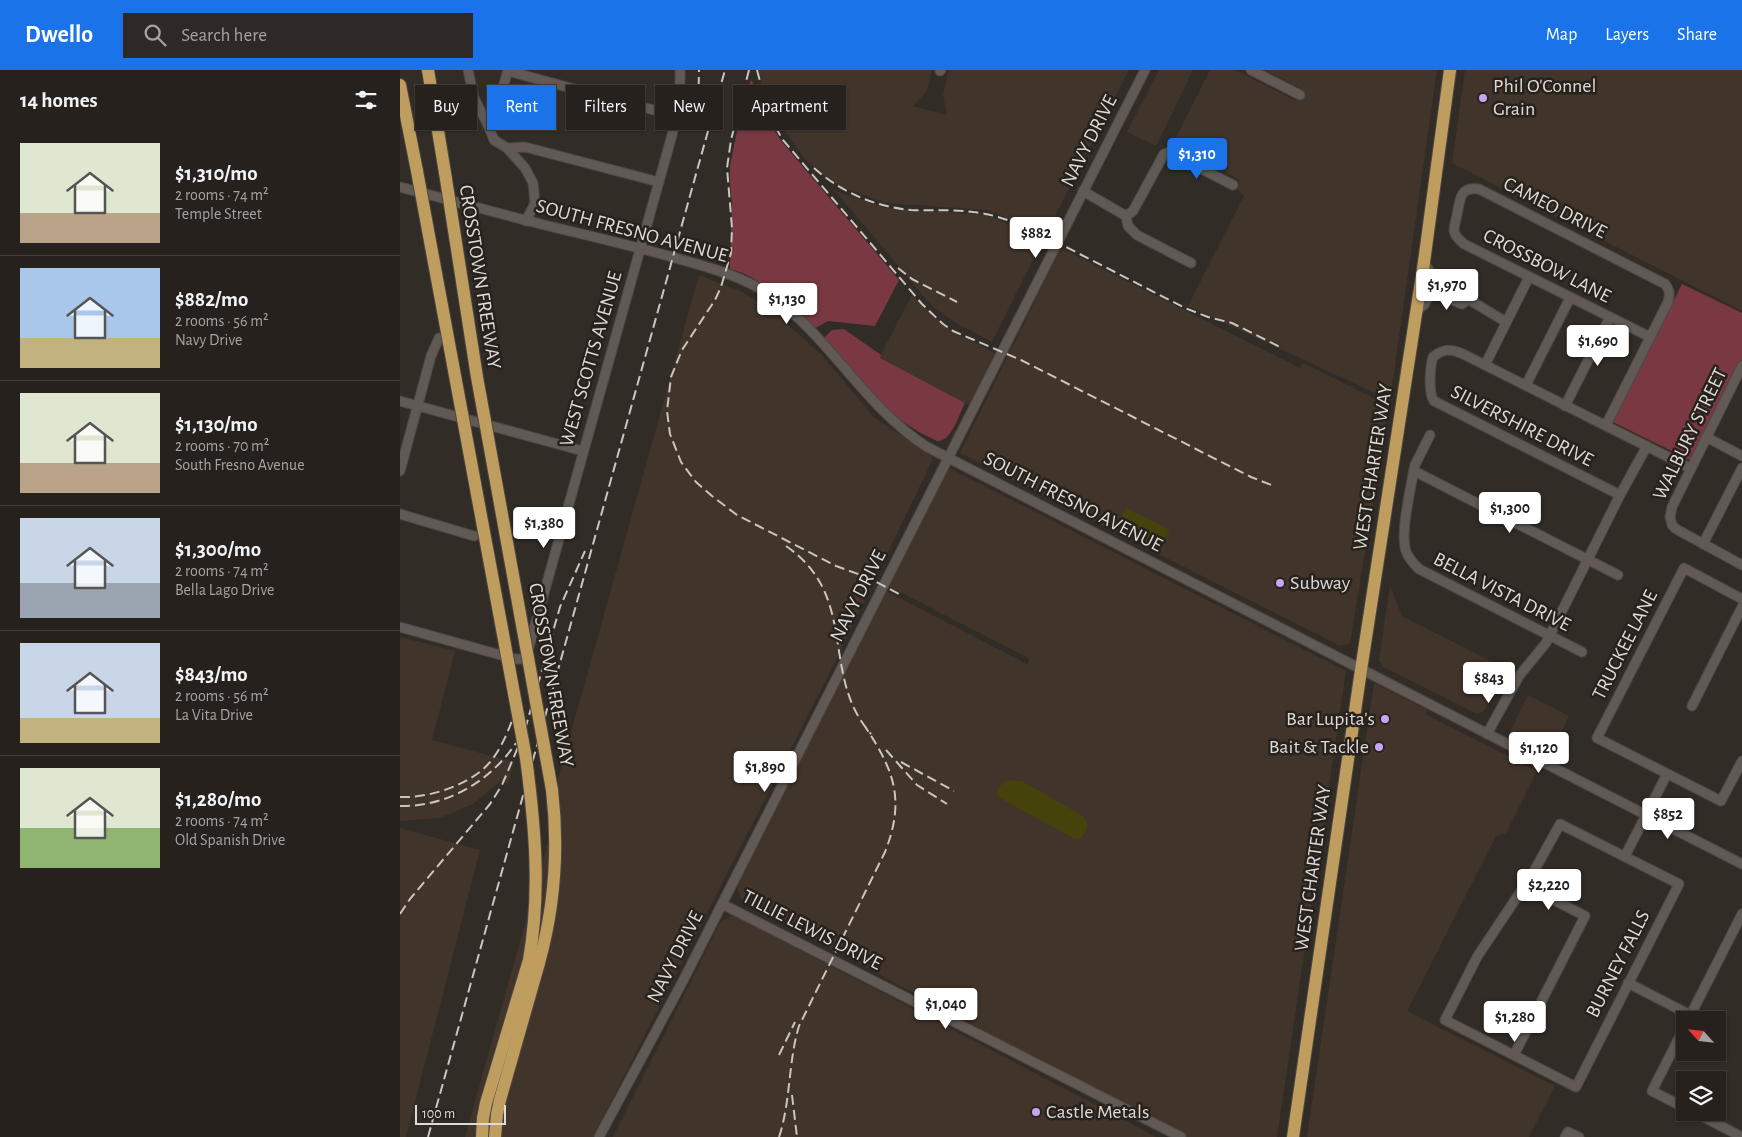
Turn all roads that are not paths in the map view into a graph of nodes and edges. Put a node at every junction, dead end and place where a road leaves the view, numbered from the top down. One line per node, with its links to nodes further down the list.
1 (428, 70): 75 (highway, CROSSTOWN FREEWAY, bridge)
2 (468, 70): 13 (street)
3 (508, 70): 9 (street); 12 (street)
4 (680, 70): 10 (street, WEST SCOTTS AVENUE)
5 (1145, 70): 20 (street, NAVY DRIVE)
6 (1251, 70): 11 (street)
7 (1450, 70): 25 (highway, WEST CHARTER WAY)
8 (400, 85): 75 (highway, CROSSTOWN FREEWAY, bridge)
9 (504, 85)
10 (681, 85)
11 (1300, 96)
12 (655, 110)
13 (487, 123)
14 (490, 130): 16 (street)
15 (672, 130): 17 (street, WEST SCOTTS AVENUE)
16 (508, 148): 17 (street); 22 (street)
17 (659, 182): 24 (street, WEST SCOTTS AVENUE)
18 (1233, 185): 21 (street)
19 (400, 187): 22 (street, SOUTH FRESNO AVENUE)
20 (1083, 191): 21 (street); 47 (street, NAVY DRIVE)
21 (1126, 216): 26 (street)
22 (526, 221): 24 (street, SOUTH FRESNO AVENUE)
23 (1456, 238): 27 (street, CROSSBOW LANE); 33 (street, CAMEO DRIVE)
24 (640, 248): 45 (street, WEST SCOTTS AVENUE); 47 (street, SOUTH FRESNO AVENUE)
25 (1424, 262): 29 (street); 30 (highway, WEST CHARTER WAY)
26 (1191, 263)
27 (1529, 277): 28 (street, CROSSBOW LANE); 32 (street)
28 (1570, 298): 31 (street, CROSSBOW LANE); 37 (street)
29 (1468, 299): 30 (street); 32 (street)
30 (1416, 311): 64 (highway, WEST CHARTER WAY)
31 (1610, 317): 33 (street, CROSSBOW LANE); 40 (street)
32 (1506, 322): 35 (street)
33 (1650, 337): 41 (street)
34 (439, 338): 39 (street)
35 (1485, 365): 37 (street); 52 (street, SILVERSHIRE DRIVE)
36 (1742, 366): 43 (street, WALBURY STREET)
37 (1526, 385): 40 (street)
38 (400, 401): 39 (street)
39 (418, 406): 45 (street); 50 (street)
40 (1565, 406): 41 (street)
41 (1606, 425): 44 (street)
42 (1430, 435): 51 (street)
43 (1706, 437): 46 (street); 48 (street, WALBURY STREET)
44 (1647, 446): 48 (street); 52 (street)
45 (584, 451): 61 (street, WEST SCOTTS AVENUE)
46 (1742, 456)
47 (948, 458): 64 (street, SOUTH FRESNO AVENUE); 73 (street, NAVY DRIVE)
48 (1690, 468): 55 (street, WALBURY STREET)
49 (1742, 468): 55 (street)
50 (400, 471)
51 (1414, 471): 56 (street); 62 (street, BELLA VISTA DRIVE)
52 (1620, 495): 56 (street)
53 (400, 514): 54 (street)
54 (474, 536)
55 (1703, 544): 57 (street)
56 (1588, 560): 58 (street); 62 (street)
57 (1742, 564)
58 (1618, 575)
59 (1742, 599): 68 (street, TRUCKEE LANE)
60 (1742, 607): 65 (street)
61 (400, 628)
62 (1550, 636): 63 (street, BELLA VISTA DRIVE); 66 (street)
63 (1582, 652)
64 (1361, 670): 66 (street, SOUTH FRESNO AVENUE); 88 (highway, WEST CHARTER WAY)
65 (1692, 706)
66 (1487, 734): 69 (street, SOUTH FRESNO AVENUE)
67 (1742, 761): 68 (street)
68 (1667, 774): 69 (street)
69 (1646, 815): 70 (street); 71 (street, SOUTH FRESNO AVENUE)
70 (1625, 856): 72 (street); 76 (street, BURNEY FALLS)
71 (1742, 864)
72 (1525, 885): 80 (street); 80 (street)
73 (722, 904): 86 (street, NAVY DRIVE); 87 (street, TILLIE LEWIS DRIVE)
74 (1742, 914): 78 (street)
75 (534, 961): 84 (highway, CROSSTOWN FREEWAY); 85 (highway, CROSSTOWN FREEWAY)
76 (1628, 983): 77 (street); 80 (street, BURNEY FALLS)
77 (1678, 1011)
78 (1692, 1011)
79 (1676, 1044): 81 (street)
80 (1514, 1056)
81 (1676, 1103)
82 (1711, 1121): 90 (street)
83 (1567, 1134): 89 (street)
84 (482, 1137)
85 (495, 1137)
86 (599, 1137)
87 (1181, 1137)
88 (1293, 1137)
89 (1579, 1137)
90 (1742, 1137)

